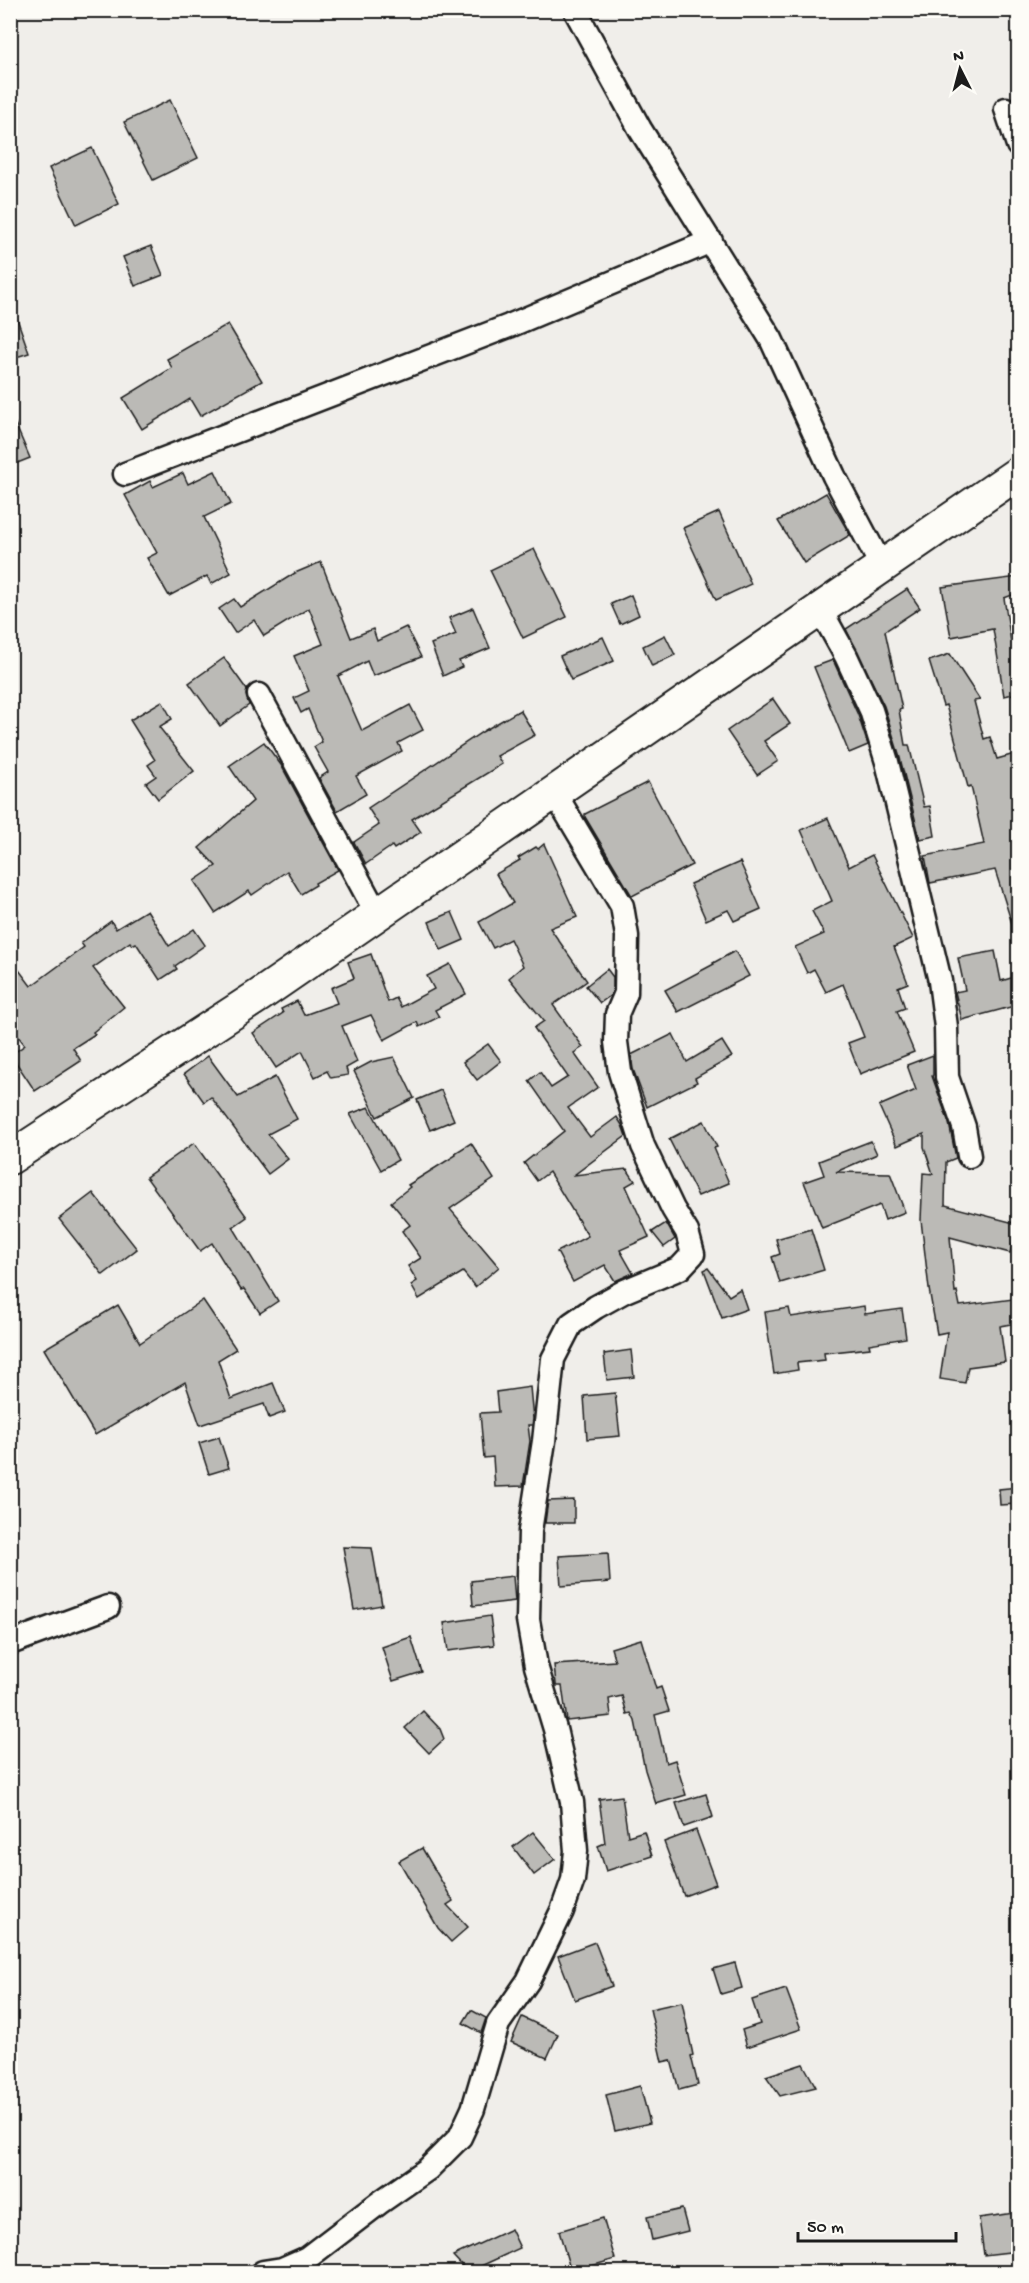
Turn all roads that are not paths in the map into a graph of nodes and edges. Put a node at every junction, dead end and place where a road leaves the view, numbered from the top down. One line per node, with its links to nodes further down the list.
1 (574, 10): 4 (street)
2 (1006, 109): 3 (street)
3 (1018, 145)
4 (711, 241): 6 (street); 7 (street)
5 (1018, 473): 7 (main road)
6 (125, 474)
7 (882, 567): 8 (main road)
8 (820, 609): 10 (main road); 12 (street)
9 (259, 695): 11 (street)
10 (554, 792): 11 (main road); 16 (street)
11 (377, 914): 13 (main road)
12 (969, 1156)
13 (10, 1158)
14 (108, 1607): 15 (street)
15 (10, 1643)
16 (263, 2272)

